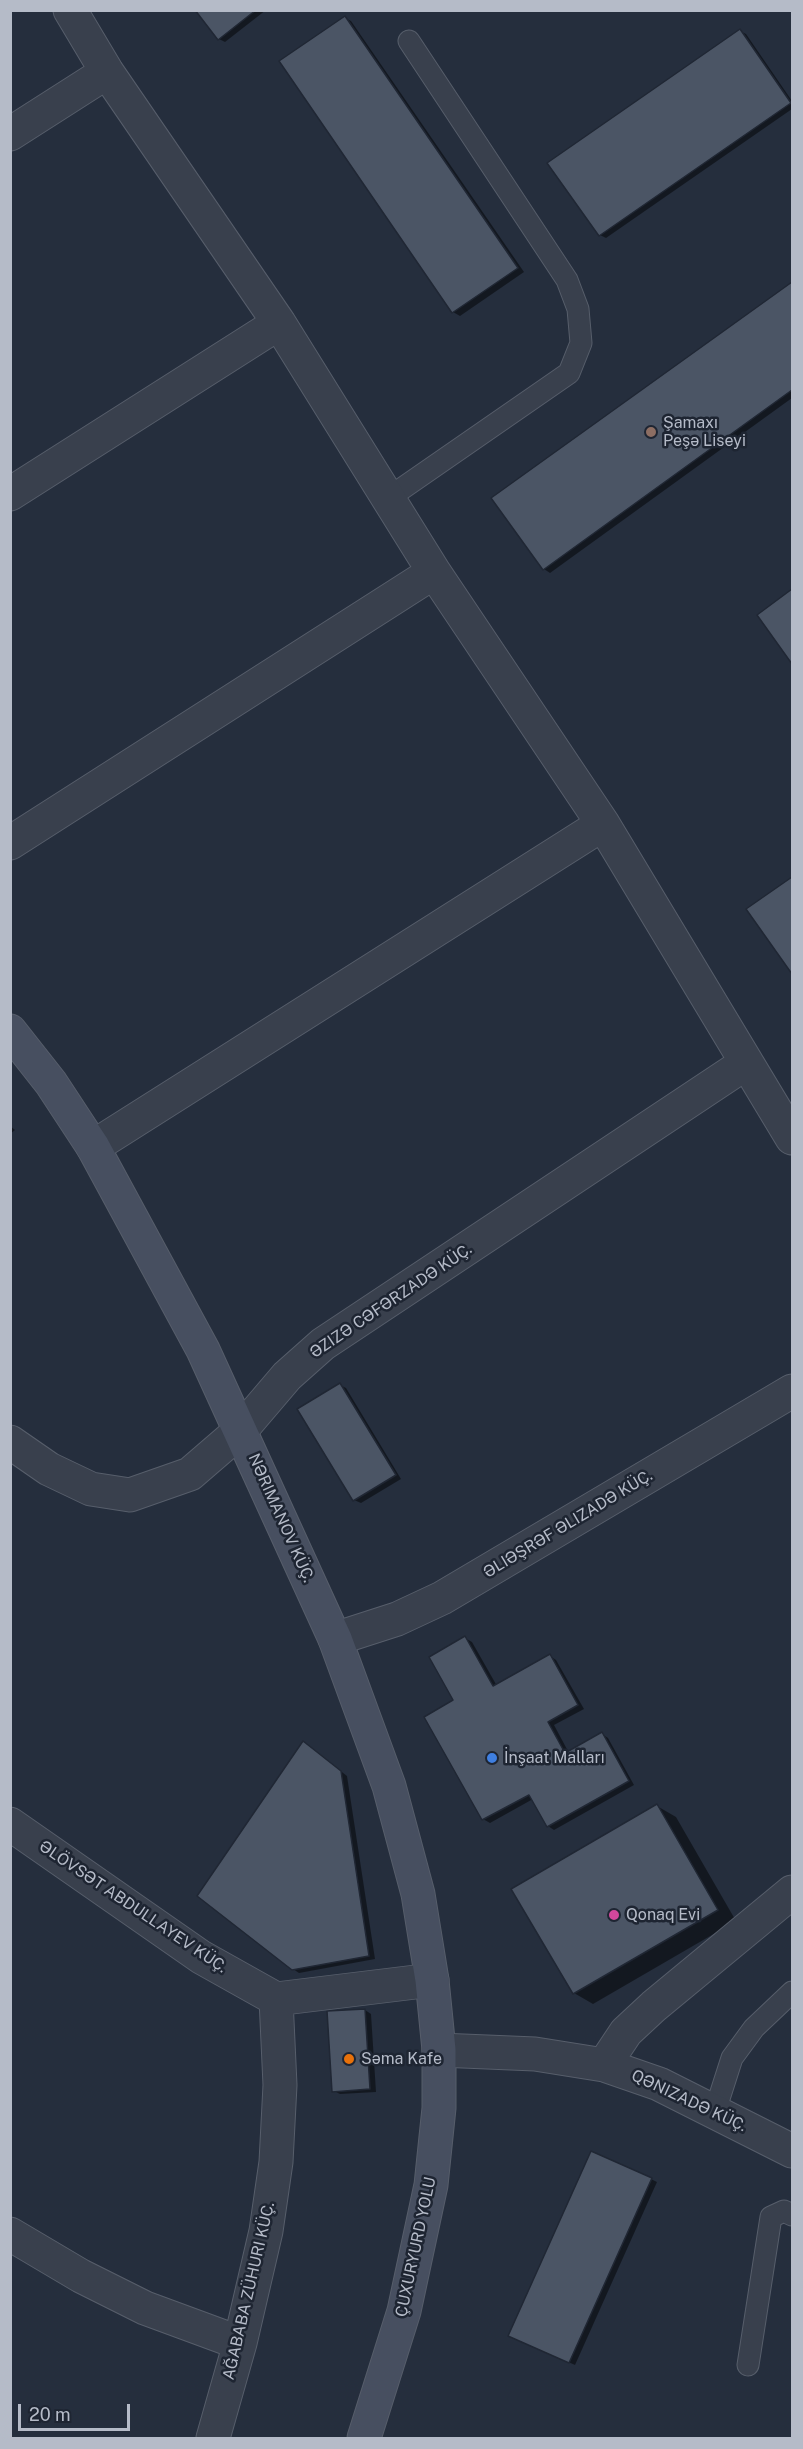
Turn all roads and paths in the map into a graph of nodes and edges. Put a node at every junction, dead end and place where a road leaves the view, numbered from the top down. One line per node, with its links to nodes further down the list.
1 (70, 10): 3 (street)
2 (409, 41): 7 (lane)
3 (107, 72): 4 (street); 5 (street)
4 (10, 134)
5 (279, 323): 6 (street); 7 (street)
6 (10, 494)
7 (387, 499): 8 (street)
8 (434, 572): 9 (street); 10 (street)
9 (603, 825): 12 (street); 14 (street)
10 (10, 843)
11 (10, 1031): 14 (main road, NƏRIMANOV KÜÇ.)
12 (746, 1063): 13 (street); 16 (street, ƏZIZƏ CƏFƏRZADƏ KÜÇ.)
13 (792, 1138)
14 (93, 1147): 16 (main road, NƏRIMANOV KÜÇ.)
15 (792, 1391): 18 (street, ƏLIƏŞRƏF ƏLIZADƏ KÜÇ.)
16 (241, 1430): 17 (street, ƏZIZƏ CƏFƏRZADƏ KÜÇ.); 18 (main road, NƏRIMANOV KÜÇ.)
17 (10, 1442)
18 (335, 1639): 21 (main road, NƏRIMANOV KÜÇ.)
19 (10, 1824): 23 (street, ƏLÖVSƏT ABDULLAYEV KÜÇ.)
20 (792, 1892): 25 (street)
21 (432, 1980): 23 (street); 24 (main road, NƏRIMANOV KÜÇ.)
22 (792, 1992): 26 (lane)
23 (276, 1999): 30 (street, AĞABABA ZÜHURI KÜÇ.)
24 (439, 2050): 25 (street, QƏNIZADƏ KÜÇ.); 33 (main road, ÇUXURYURD YOLU)
25 (604, 2065): 26 (street, QƏNIZADƏ KÜÇ.)
26 (715, 2110): 27 (street, QƏNIZADƏ KÜÇ.)
27 (792, 2151)
28 (792, 2215): 31 (lane)
29 (10, 2234): 30 (street)
30 (240, 2343): 32 (street, AĞABABA ZÜHURI KÜÇ.)
31 (748, 2365)
32 (213, 2439)
33 (364, 2439)

